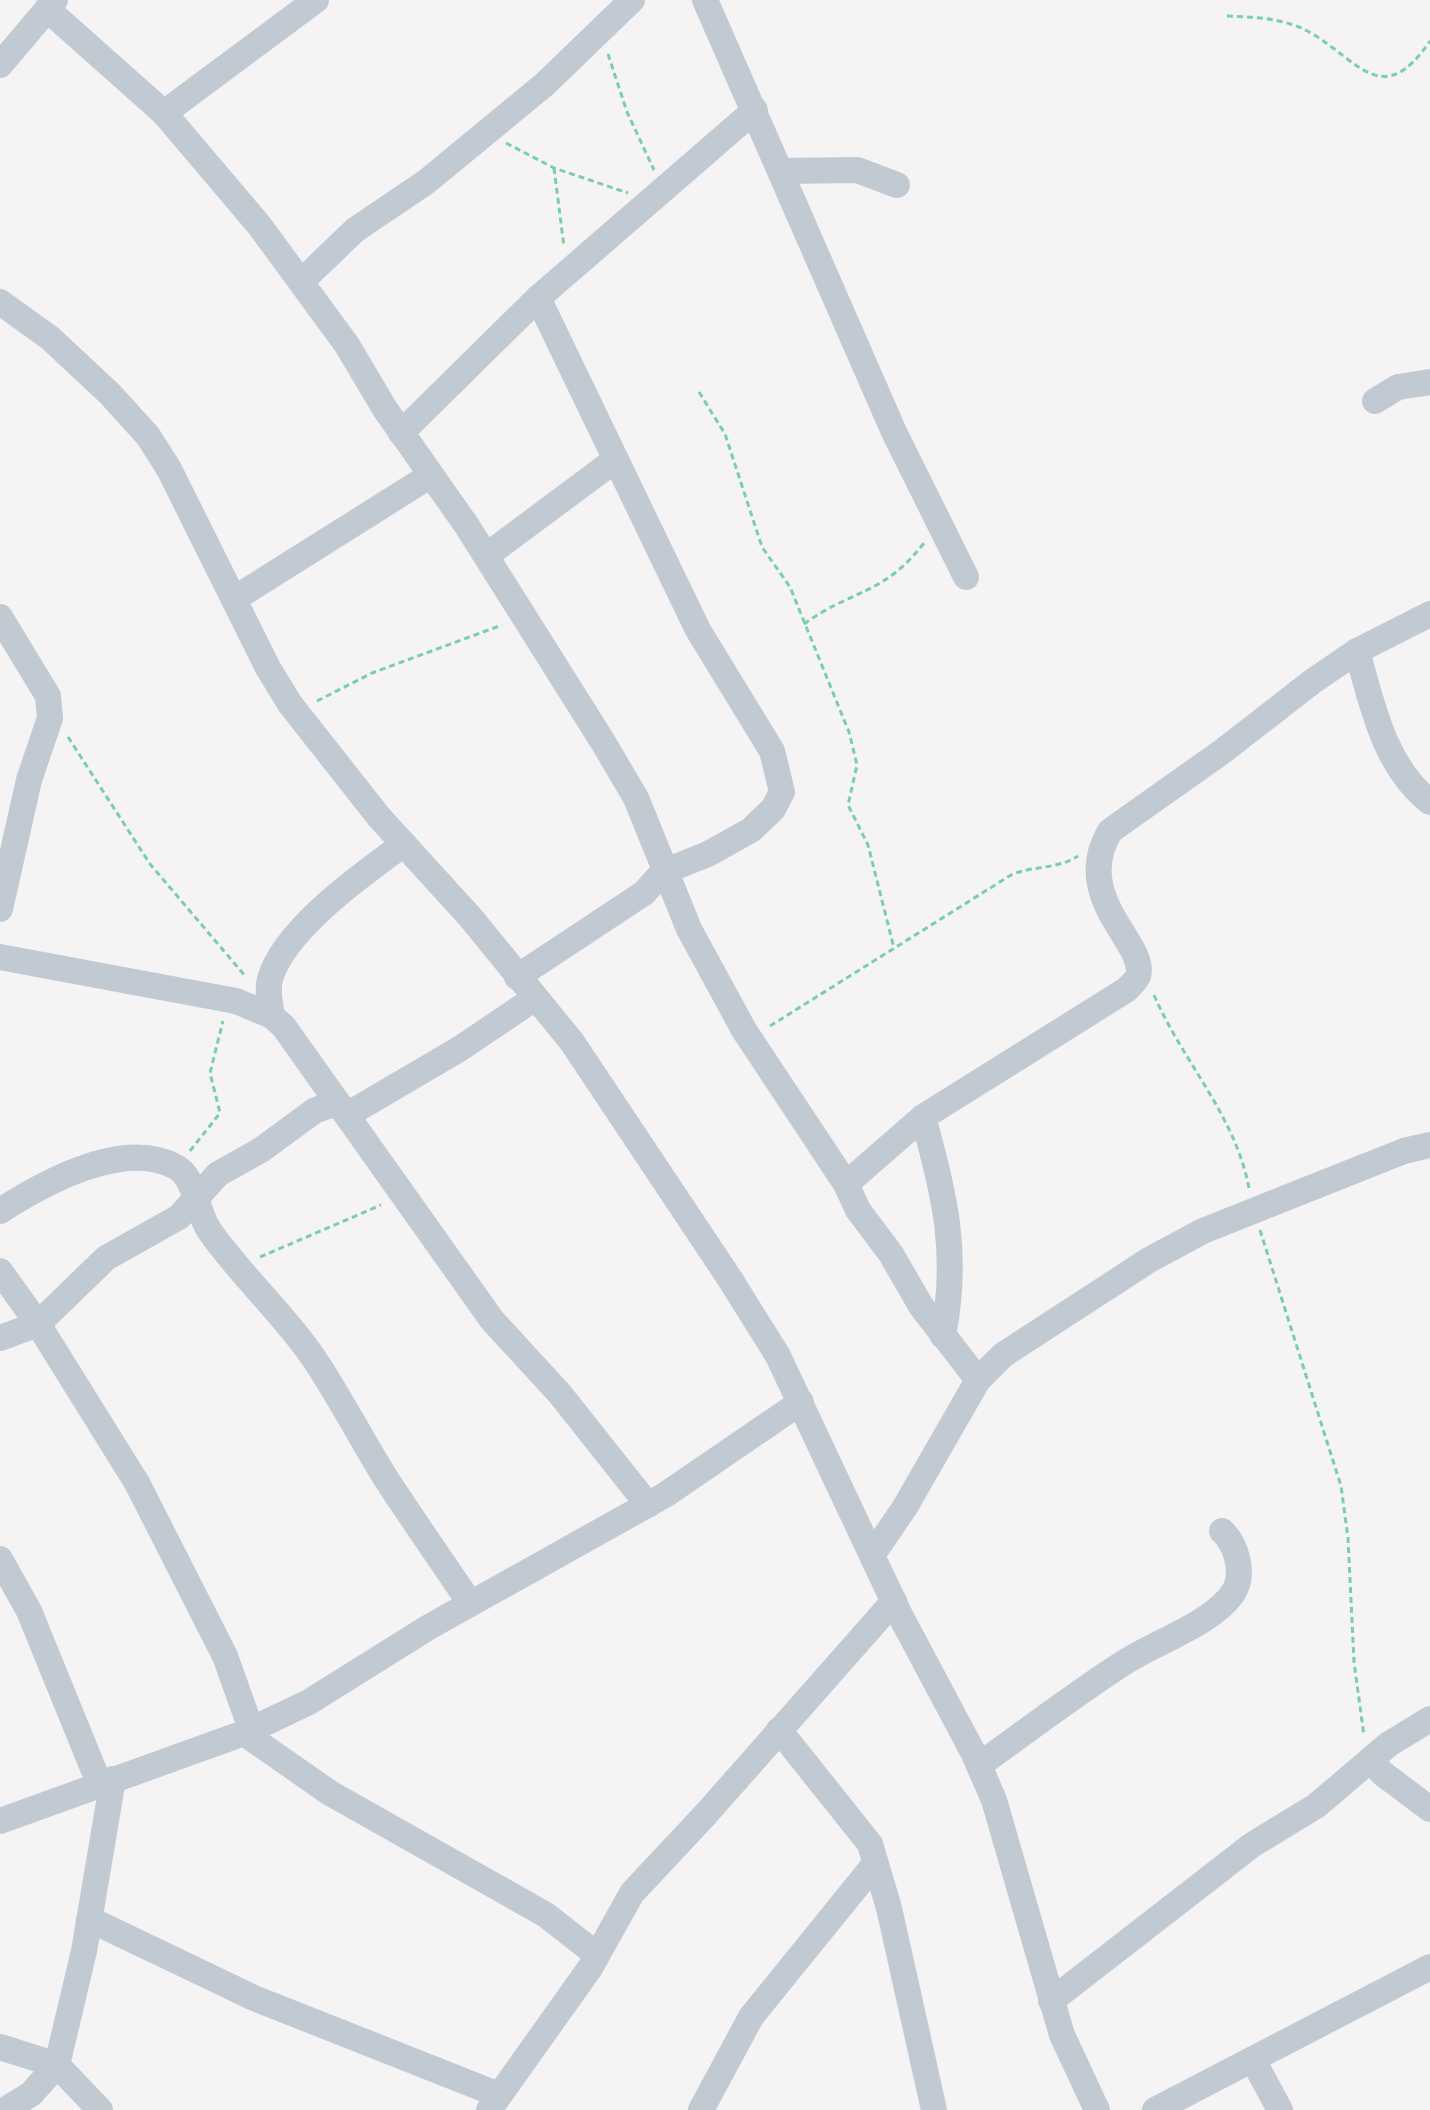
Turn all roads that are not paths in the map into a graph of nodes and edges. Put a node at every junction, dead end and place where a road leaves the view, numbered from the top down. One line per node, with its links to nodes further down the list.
1 (316, 0): 7 (street)
2 (632, 0): 10 (street)
3 (705, 0): 6 (street)
4 (51, 4): 5 (street); 7 (street)
5 (0, 65)
6 (755, 110): 8 (street); 11 (street)
7 (164, 113): 10 (street)
8 (781, 171): 9 (street); 19 (street)
9 (897, 185)
10 (302, 281): 15 (street)
11 (538, 298): 15 (street); 16 (street)
12 (0, 302): 20 (street)
13 (1430, 382): 14 (street)
14 (1375, 401)
15 (401, 433): 17 (street)
16 (615, 460): 18 (street); 26 (street)
17 (431, 475): 18 (street); 20 (street)
18 (486, 556): 26 (street)
19 (966, 577)
20 (234, 599): 25 (street)
21 (1430, 614): 23 (street)
22 (0, 617): 27 (street)
23 (1357, 651): 24 (street); 34 (street)
24 (1430, 802)
25 (404, 844): 30 (street); 32 (street)
26 (663, 872): 30 (street); 36 (street)
27 (3, 881): 28 (street)
28 (0, 909)
29 (0, 957): 32 (street)
30 (517, 977): 31 (street)
31 (535, 998): 33 (street); 44 (street)
32 (272, 1016): 33 (street)
33 (344, 1110): 37 (street); 45 (street)
34 (923, 1117): 36 (street); 41 (street)
35 (1430, 1145): 43 (street)
36 (846, 1184): 41 (street)
37 (189, 1186): 38 (street); 40 (street); 50 (street)
38 (0, 1211)
39 (0, 1271): 40 (street)
40 (38, 1324): 42 (street); 53 (street)
41 (943, 1336): 43 (street)
42 (0, 1338)
43 (978, 1380): 47 (street)
44 (801, 1402): 45 (street); 47 (street)
45 (648, 1505): 50 (street)
46 (1222, 1531): 55 (street)
47 (873, 1554): 49 (street)
48 (0, 1559): 56 (street)
49 (894, 1601): 52 (street); 55 (street)
50 (470, 1603): 53 (street)
51 (1430, 1719): 54 (street)
52 (779, 1730): 59 (street); 61 (street)
53 (248, 1731): 56 (street); 61 (street)
54 (1368, 1762): 57 (street); 63 (street)
55 (979, 1765): 63 (street)
56 (106, 1781): 58 (street); 60 (street)
57 (1430, 1809)
58 (0, 1821)
59 (874, 1865): 68 (street); 71 (street)
60 (89, 1919): 66 (street); 67 (street)
61 (597, 1955): 67 (street)
62 (1430, 1967): 65 (street)
63 (1051, 2001): 72 (street)
64 (0, 2047): 66 (street)
65 (1253, 2060): 73 (street); 74 (street)
66 (57, 2065): 69 (street); 70 (street)
67 (494, 2102)
68 (712, 2106)
69 (5, 2110)
70 (100, 2110)
71 (934, 2110)
72 (1097, 2110)
73 (1155, 2110)
74 (1280, 2110)

